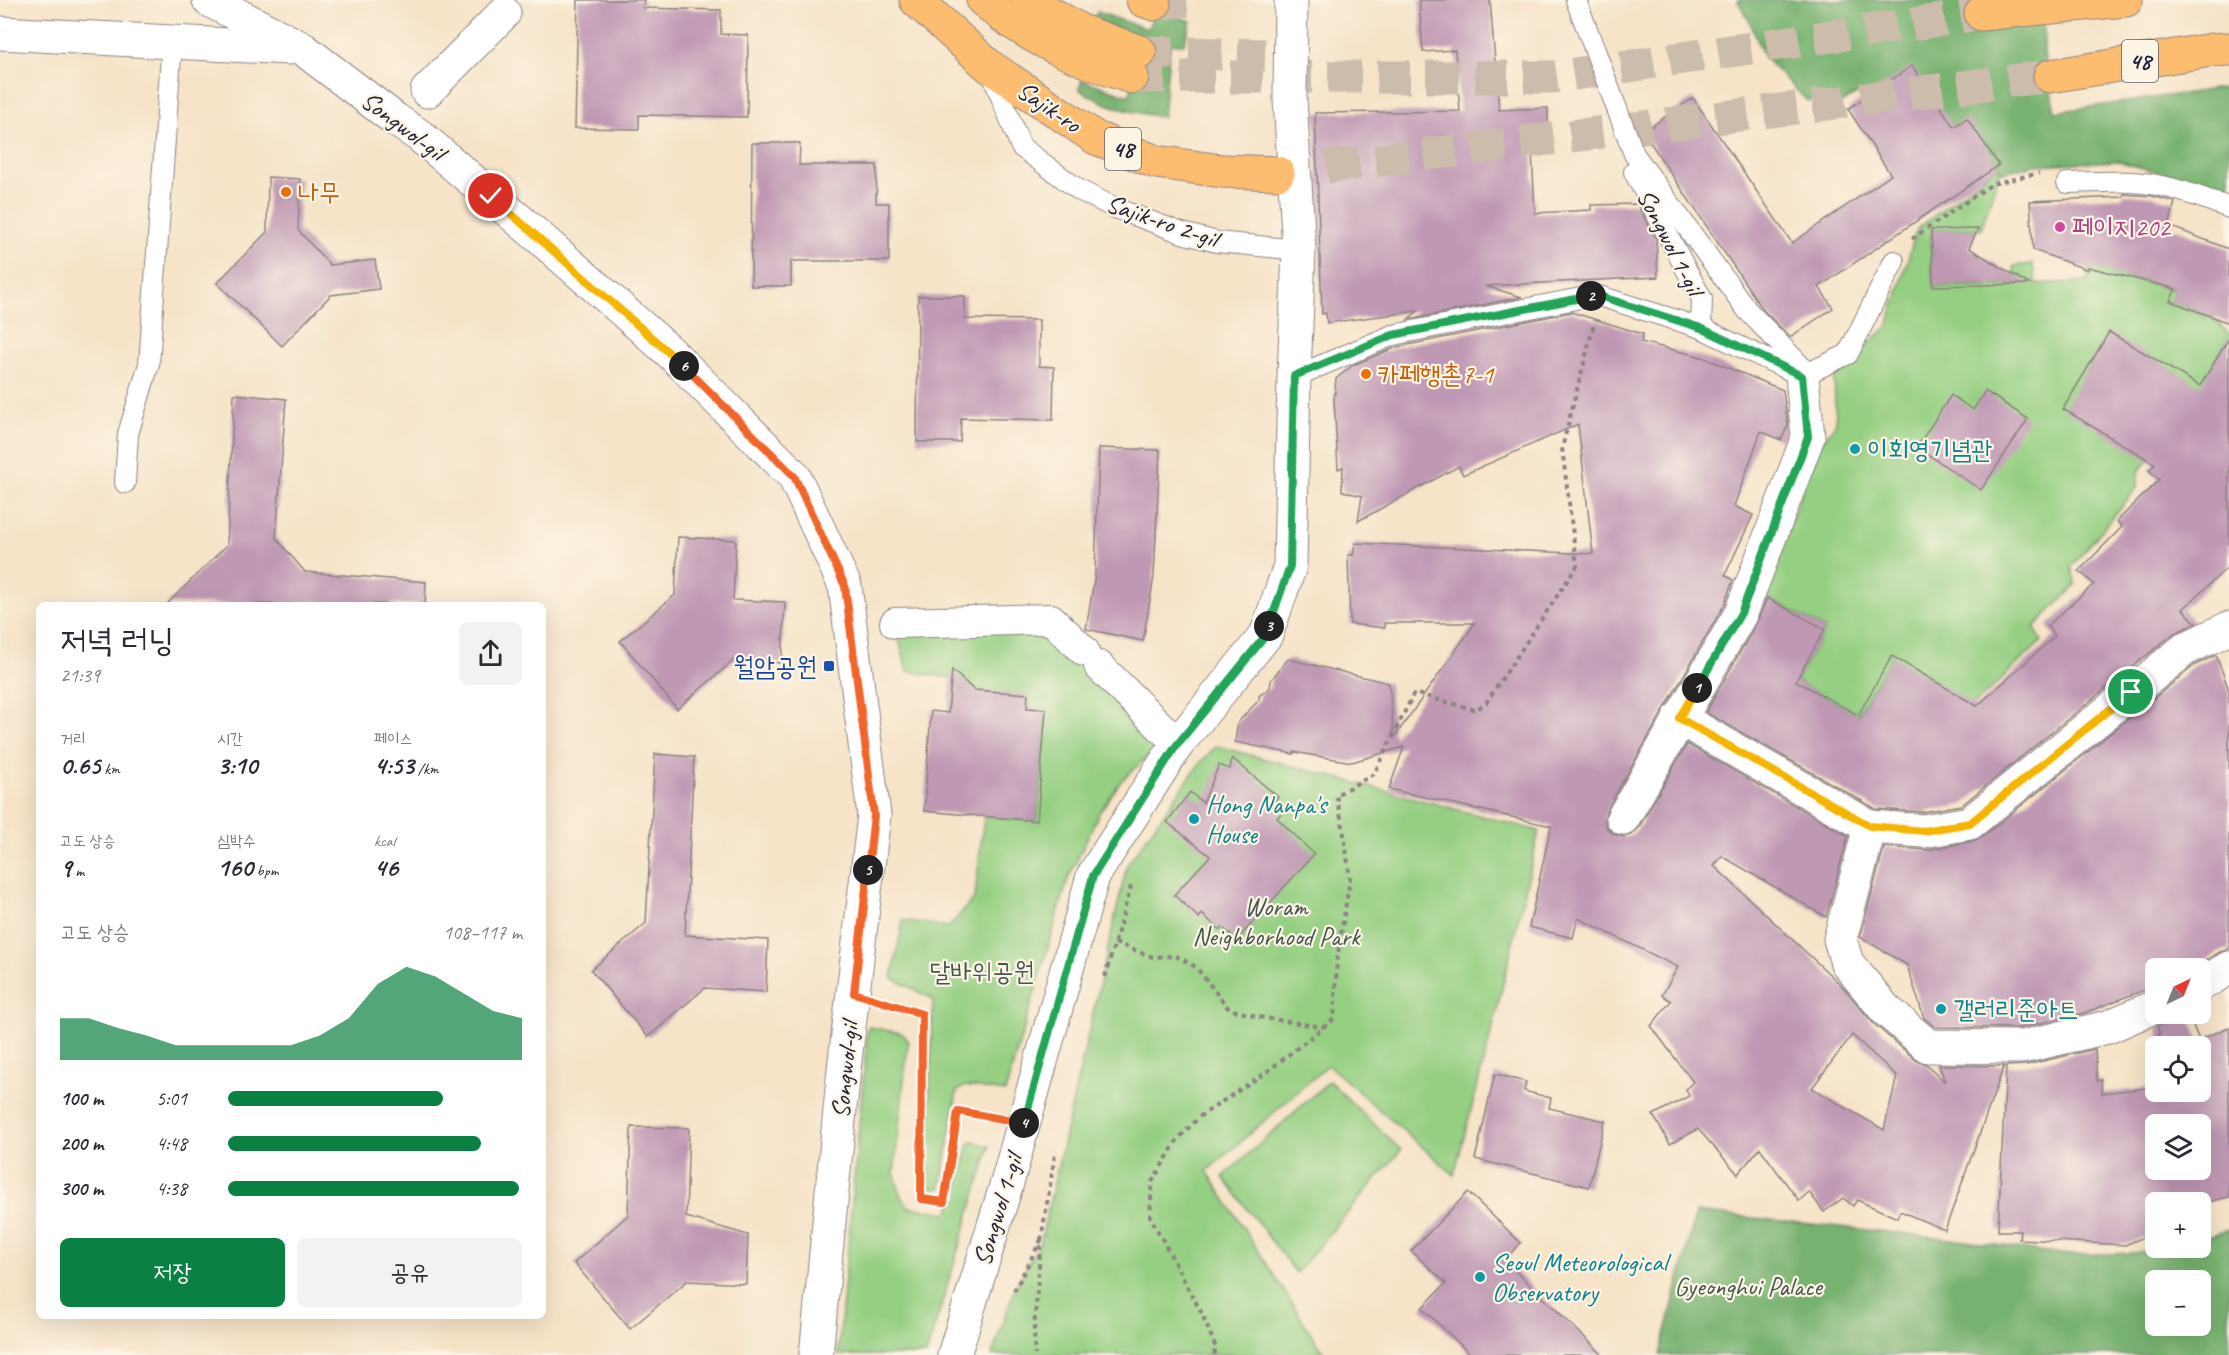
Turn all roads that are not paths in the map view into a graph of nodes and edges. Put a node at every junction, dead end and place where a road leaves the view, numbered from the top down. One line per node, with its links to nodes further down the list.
1 (209, 0): 12 (street, Songwol-gil)
2 (916, 0): 14 (main road, Sajik-ro)
3 (982, 0): 4 (main road, Sajik-ro)
4 (1028, 0)
5 (1291, 0): 21 (street)
6 (1576, 0): 25 (lane)
7 (2126, 0): 9 (main road)
8 (504, 13): 16 (street)
9 (1982, 14)
10 (0, 33): 11 (street)
11 (172, 41): 12 (street); 26 (lane)
12 (303, 49): 36 (street, Songwol-gil)
13 (2229, 50): 15 (main road, 48)
14 (989, 66): 18 (main road, Sajik-ro / 48); 21 (lane, Sajik-ro 2-gil)
15 (2050, 76)
16 (427, 91)
17 (1627, 159): 23 (lane, Songwol 1-gil)
18 (1278, 173)
19 (2067, 183): 20 (lane)
20 (2229, 208)
21 (1299, 250): 24 (street, Songwol 1-gil)
22 (1894, 261): 25 (lane)
23 (1701, 328): 24 (lane, Songwol 1-gil); 25 (lane, Songwol 1-gil)
24 (1294, 376): 37 (street, Songwol 1-gil)
25 (1802, 376): 29 (street)
26 (125, 483)
27 (895, 623): 30 (street)
28 (2229, 628): 32 (street)
29 (1679, 718): 31 (street); 32 (street)
30 (1170, 736)
31 (1623, 818)
32 (1870, 826): 35 (street)
33 (2229, 968): 34 (street)
34 (2211, 979)
35 (2145, 1011)
36 (816, 1355)
37 (954, 1355)

